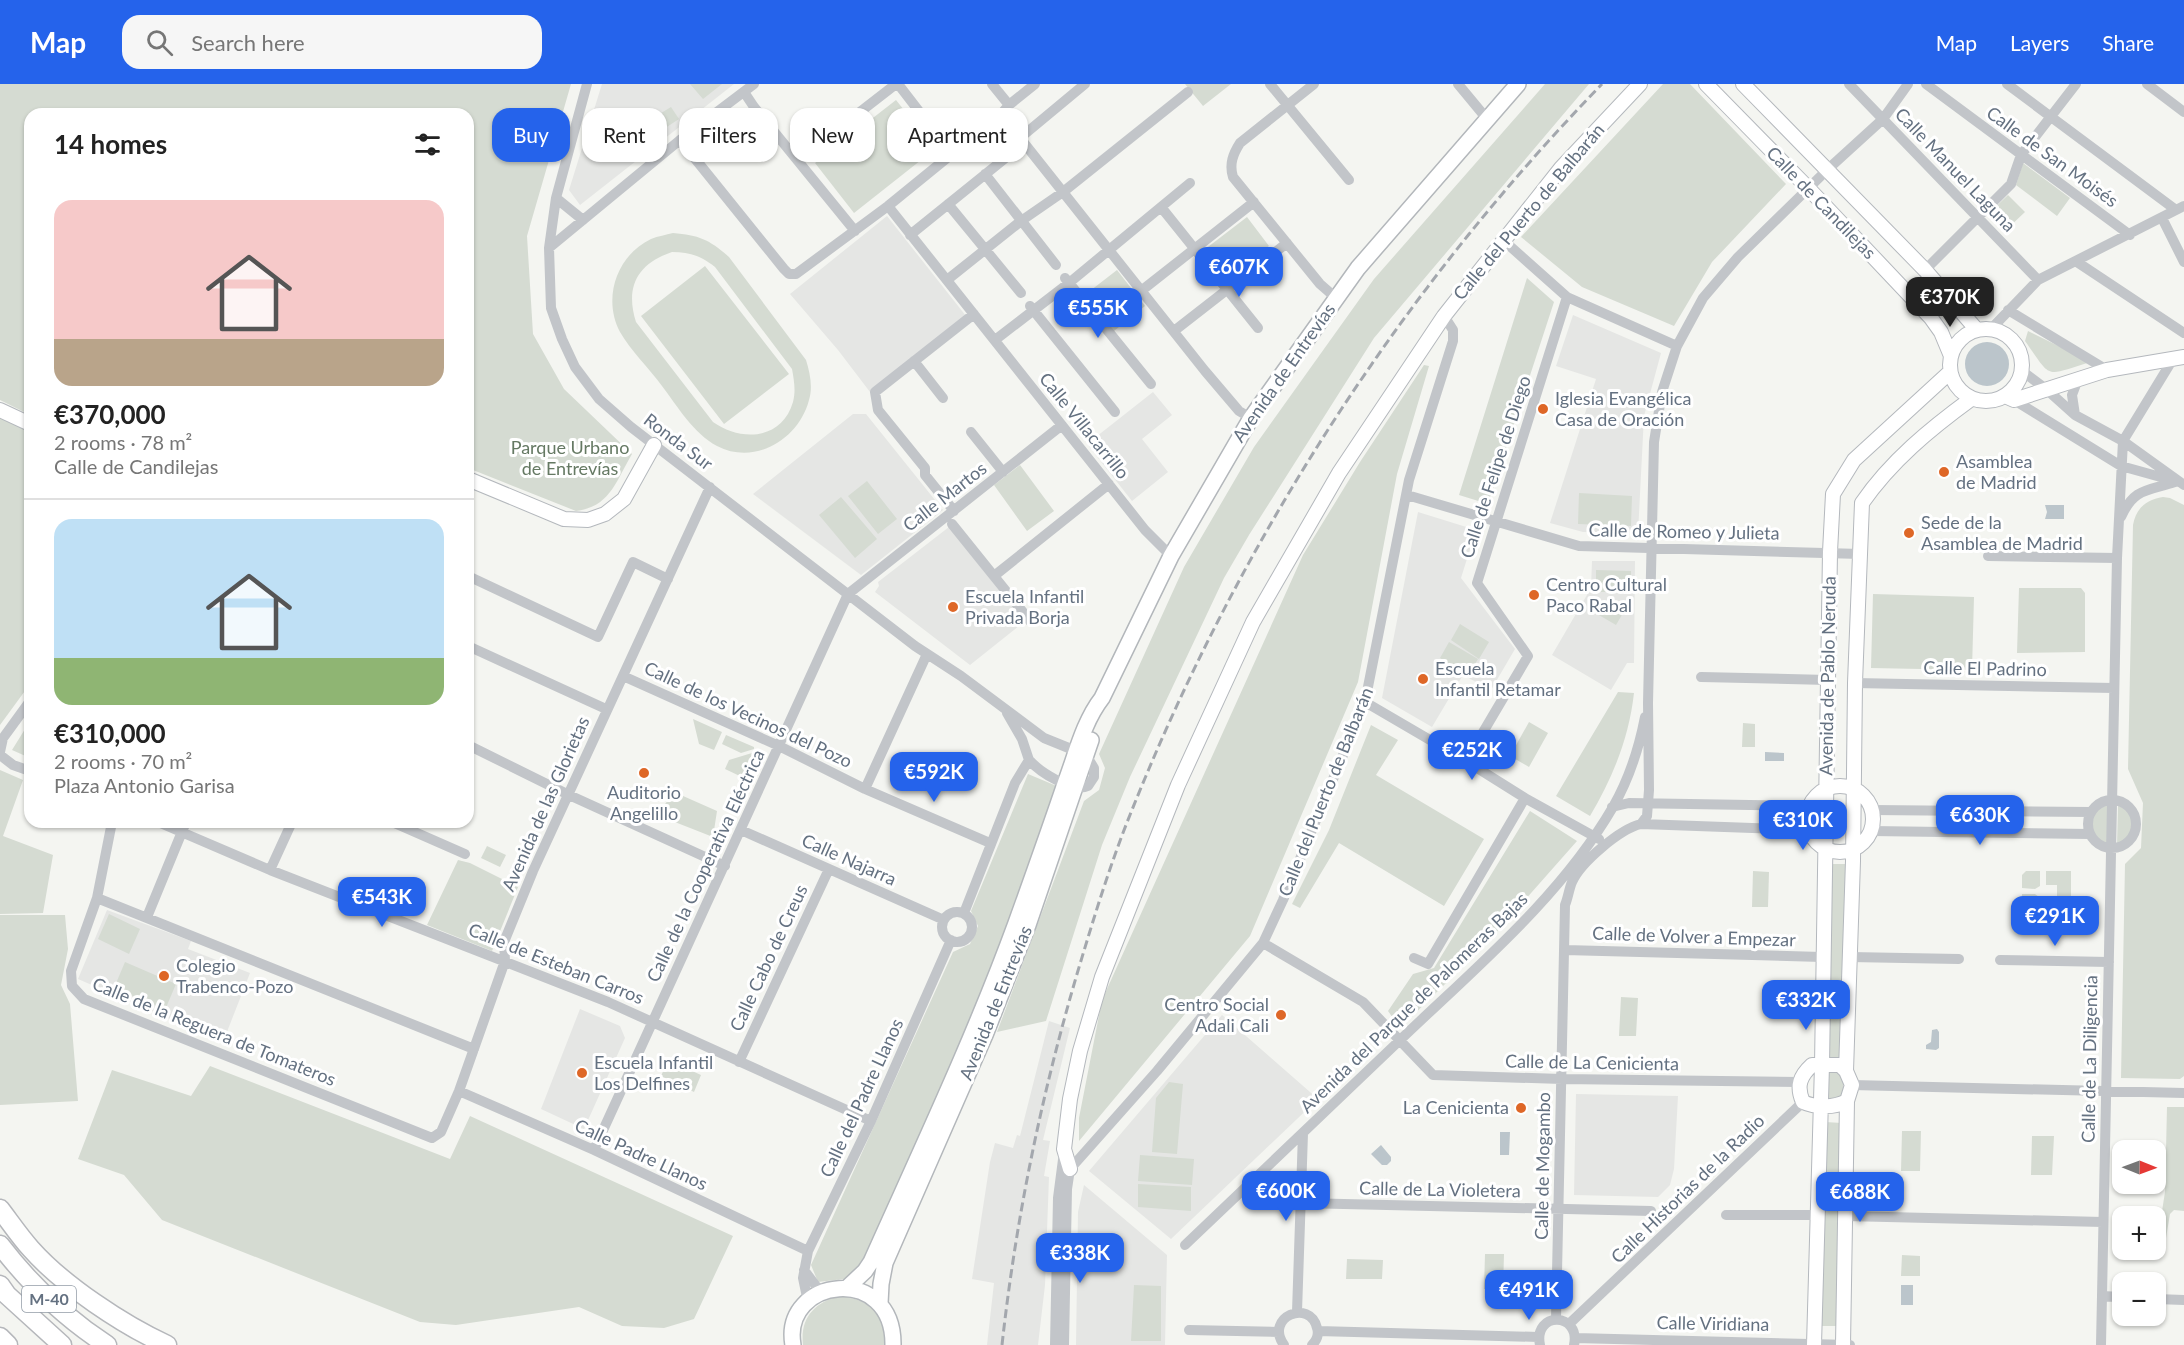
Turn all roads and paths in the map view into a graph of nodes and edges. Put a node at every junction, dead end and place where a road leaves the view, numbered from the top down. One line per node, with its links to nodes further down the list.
1 (587, 84): 47 (street, Ronda Sur)
2 (754, 84): 20 (street)
3 (897, 84): 25 (street); 26 (street)
4 (992, 84): 22 (street)
5 (1035, 84): 22 (street)
6 (1085, 84): 32 (street)
7 (1270, 84): 23 (street)
8 (1314, 84): 23 (street)
9 (1458, 84): 30 (street)
10 (1518, 84): 30 (main road, Avenida de Entrevías)
11 (1640, 84): 60 (main road, Calle del Puerto de Balbarán)
12 (1706, 84): 45 (main road, Calle de Candilejas)
13 (1743, 84): 41 (main road, Calle de Candilejas)
14 (1849, 84): 31 (street, Calle Manuel Laguna)
15 (1908, 84): 31 (street, Avenida del Parque de Palomeras Bajas)
16 (1926, 84): 36 (street, Calle de San Moisés)
17 (2007, 84): 29 (street)
18 (2076, 84): 29 (street)
19 (2147, 84): 28 (street)
20 (744, 92): 24 (street); 35 (street)
21 (1188, 92): 46 (street)
22 (1009, 105): 27 (street)
23 (1287, 105): 43 (street); 48 (street)
24 (723, 108)
25 (866, 108)
26 (916, 108)
27 (1006, 108)
28 (2184, 112)
29 (2050, 117): 36 (street); 52 (street)
30 (1487, 119): 77 (main road, Avenida de Entrevías)
31 (1883, 119): 41 (street, Avenida del Parque de Palomeras Bajas); 53 (street, Calle Manuel Laguna)
32 (1028, 136)
33 (679, 141): 55 (street)
34 (1028, 148): 46 (street)
35 (790, 150)
36 (2021, 155): 53 (street); 59 (street, Calle de San Moisés)
37 (698, 162): 57 (street)
38 (800, 162): 57 (street)
39 (942, 162): 50 (street)
40 (998, 162): 42 (street)
41 (1827, 170): 45 (street, Avenida del Parque de Palomeras Bajas); 69 (main road, Calle de Candilejas)
42 (985, 174): 49 (street); 56 (street)
43 (1349, 180)
44 (1190, 183): 51 (street)
45 (1809, 189): 87 (street, Avenida del Parque de Palomeras Bajas); 88 (main road, Calle de Candilejas)
46 (1063, 192): 56 (street); 65 (street)
47 (556, 198): 55 (street); 62 (street, Ronda Sur)
48 (1254, 202): 61 (street); 63 (street)
49 (948, 204): 58 (street); 64 (street)
50 (888, 206): 57 (street); 58 (street, Calle Villacarrillo)
51 (1161, 207): 63 (street); 65 (street)
52 (2180, 208): 54 (street)
53 (1978, 218): 69 (street); 72 (street, Calle Manuel Laguna)
54 (2162, 218): 59 (street); 67 (street)
55 (583, 220): 62 (street)
56 (1021, 221): 64 (street); 68 (street)
57 (855, 231)
58 (910, 234): 70 (street, Calle Villacarrillo)
59 (2130, 235): 66 (street)
60 (1503, 240): 76 (street); 81 (main road, Calle del Puerto de Balbarán)
61 (1287, 243): 73 (street); 77 (street)
62 (549, 248): 108 (street, Ronda Sur)
63 (1195, 249): 73 (street); 74 (street)
64 (986, 250): 70 (street); 75 (street)
65 (1109, 250): 71 (street); 74 (street)
66 (2077, 262): 72 (street); 85 (street)
67 (2184, 262)
68 (1056, 265)
69 (1925, 270): 83 (main road, Calle de Candilejas)
70 (947, 280): 80 (street, Calle Villacarrillo)
71 (1067, 280): 78 (street); 95 (street)
72 (2038, 280): 79 (street)
73 (1227, 290): 82 (street); 84 (street)
74 (1141, 291): 84 (street)
75 (1021, 293)
76 (1567, 297): 87 (street); 117 (street, Calle de Felipe de Diego)
77 (1336, 298): 103 (main road, Avenida de Entrevías)
78 (1032, 307): 86 (street); 101 (street)
79 (2008, 310): 83 (street); 91 (street)
80 (974, 314): 86 (street, Calle Villacarrillo); 90 (street)
81 (1444, 316): 115 (street, Calle del Puerto de Balbarán); 217 (main road, Calle del Puerto de Balbarán)
82 (1258, 328)
83 (1984, 330): 88 (main road); 92 (main road)
84 (1174, 332): 103 (street)
85 (2184, 333)
86 (995, 340): 105 (street, Calle Villacarrillo)
87 (1677, 346): 120 (street, Avenida del Parque de Palomeras Bajas)
88 (1951, 356): 93 (main road)
89 (2178, 358): 91 (main road); 107 (street, Calle de La Diligencia)
90 (914, 361): 97 (street); 116 (street)
91 (2107, 370): 94 (main road)
92 (2022, 371): 96 (street); 98 (main road)
93 (1950, 372): 99 (main road); 121 (main road, Avenida de Pablo Neruda)
94 (2078, 379): 96 (main road); 102 (street)
95 (1151, 384)
96 (2046, 388): 98 (main road); 102 (street)
97 (943, 398)
98 (2010, 398): 99 (main road); 109 (street)
99 (1971, 399): 122 (main road, Avenida de Pablo Neruda)
100 (0, 410): 104 (main road)
101 (1115, 412)
102 (2075, 416): 107 (street)
103 (1251, 418): 123 (main road, Avenida de Entrevías)
104 (24, 421)
105 (1062, 425): 110 (street, Calle Martos); 113 (street, Calle Villacarrillo)
106 (971, 432): 110 (street)
107 (2123, 441): 109 (street, Calle de La Diligencia); 112 (street)
108 (654, 445): 111 (main road); 114 (street, Ronda Sur)
109 (2121, 466): 112 (street); 118 (street, Calle de La Diligencia)
110 (1003, 472): 116 (street, Calle Martos)
111 (474, 482)
112 (2181, 483): 118 (street, Calle de La Diligencia)
113 (1109, 484): 123 (street, Calle Villacarrillo); 126 (street)
114 (710, 487): 128 (street, Avenida de las Glorietas); 129 (street, Ronda Sur)
115 (1407, 495): 117 (street, Calle de Romeo y Julieta); 138 (street, Calle del Puerto de Balbarán)
116 (954, 511): 129 (street, Calle Martos)
117 (1497, 521): 120 (street, Calle de Romeo y Julieta); 149 (street, Calle de Felipe de Diego)
118 (2118, 523): 125 (street, Calle de La Diligencia)
119 (952, 524): 126 (street, Calle Martos)
120 (1652, 548): 121 (street, Calle de Romeo y Julieta); 139 (street, Avenida del Parque de Palomeras Bajas)
121 (1830, 552): 122 (street, Calle de Romeo y Julieta); 135 (main road, Avenida de Pablo Neruda)
122 (1861, 554): 136 (main road, Avenida de Pablo Neruda)
123 (1171, 556): 146 (main road, Avenida de Entrevías)
124 (1988, 556): 125 (street)
125 (2117, 558): 137 (street, Calle de La Diligencia)
126 (994, 576): 130 (street, Calle Martos)
127 (474, 579): 128 (street)
128 (668, 579): 133 (street, Avenida de las Glorietas)
129 (848, 594): 132 (street, Ronda Sur); 144 (street, Calle de la Cooperativa Eléctrica)
130 (1030, 621)
131 (474, 649): 142 (street)
132 (927, 654): 140 (street, Ronda Sur); 152 (street)
133 (623, 676): 142 (street, Avenida de las Glorietas); 144 (street, Calle de los Vecinos del Pozo)
134 (1701, 677): 135 (street)
135 (1828, 680): 153 (main road, Avenida de Pablo Neruda)
136 (1855, 683): 137 (street, Calle El Padrino); 154 (main road, Avenida de Pablo Neruda)
137 (2114, 688): 157 (street, Calle de La Diligencia)
138 (1365, 702): 149 (street); 190 (street, Calle del Puerto de Balbarán)
139 (1648, 702): 158 (street, Avenida del Parque de Palomeras Bajas); 160 (street, Avenida del Parque de Palomeras Bajas)
140 (1004, 708): 143 (street, Ronda Sur); 148 (street, Ronda Sur)
141 (24, 709): 147 (street)
142 (606, 709): 155 (street, Avenida de las Glorietas)
143 (1044, 738): 146 (street, Ronda Sur); 148 (street)
144 (779, 747): 152 (street, Calle de los Vecinos del Pozo); 169 (street, Calle de la Cooperativa Eléctrica)
145 (474, 748): 155 (street)
146 (1081, 753): 151 (main road, Avenida de Entrevías)
147 (0, 754): 150 (street)
148 (1028, 756): 151 (street, Ronda Sur); 174 (street)
149 (1466, 761): 156 (street)
150 (24, 769)
151 (1071, 785): 233 (main road, Avenida de Entrevías); 239 (main road, Avenida de Entrevías)
152 (866, 789): 174 (street, Calle de los Vecinos del Pozo)
153 (1826, 789): 154 (main road); 159 (main road); 176 (main road, Avenida de Pablo Neruda)
154 (1854, 789): 161 (main road); 177 (main road, Avenida de Pablo Neruda)
155 (569, 795): 180 (street); 197 (street, Avenida de las Glorietas)
156 (1525, 798): 173 (street); 194 (street)
157 (2113, 800): 162 (street); 178 (street, Calle de La Diligencia); 178 (street)
158 (1648, 804): 159 (street); 160 (street); 163 (street, Avenida del Parque de Palomeras Bajas)
159 (1809, 806): 170 (main road)
160 (1612, 807): 173 (street, Avenida del Parque de Palomeras Bajas)
161 (1872, 810): 162 (street); 171 (main road)
162 (2091, 812): 172 (street)
163 (1641, 824): 170 (street); 175 (street)
164 (111, 828): 184 (street, Calle de la Reguera de Tomateros)
165 (184, 828): 187 (street)
166 (186, 828): 182 (street, Calle de Esteban Carros)
167 (289, 828): 182 (street)
168 (406, 828): 179 (street)
169 (741, 830): 180 (street, Calle de la Cooperativa Eléctrica); 181 (street, Calle Najarra)
170 (1808, 830): 176 (main road)
171 (1871, 831): 172 (street); 177 (main road)
172 (2090, 834): 178 (street)
173 (1593, 836): 175 (street); 183 (street, Avenida del Parque de Palomeras Bajas)
174 (990, 843): 186 (street)
175 (1606, 843): 185 (street)
176 (1825, 849): 177 (main road); 192 (main road, Avenida de Pablo Neruda)
177 (1854, 849): 193 (main road, Avenida de Pablo Neruda)
178 (2111, 849): 198 (street, Calle de La Diligencia)
179 (465, 854)
180 (725, 866): 199 (street, Calle de la Cooperativa Eléctrica)
181 (829, 869): 188 (street, Calle Najarra); 202 (street, Calle Cabo de Creus)
182 (270, 870): 197 (street, Calle de Esteban Carros)
183 (1546, 896): 185 (street, Avenida del Parque de Palomeras Bajas); 200 (street, Avenida del Parque de Palomeras Bajas)
184 (97, 898): 187 (street); 216 (street, Calle de la Reguera de Tomateros)
185 (1566, 905): 191 (street, Calle de Mogambo)
186 (964, 914): 188 (street); 189 (street)
187 (147, 917): 201 (street)
188 (944, 920): 189 (street)
189 (951, 940): 214 (street, Calle del Padre Llanos)
190 (1263, 943): 200 (street, Calle de La Cenicienta); 219 (street, Calle del Puerto de Balbarán)
191 (1565, 950): 192 (street, Calle de Volver a Empezar); 205 (street, Calle de Mogambo)
192 (1822, 957): 203 (main road, Avenida de Pablo Neruda)
193 (1850, 957): 195 (street); 204 (main road, Avenida de Pablo Neruda)
194 (1414, 958)
195 (1959, 959)
196 (2000, 960): 198 (street)
197 (505, 961): 199 (street, Calle de Esteban Carros); 201 (street, Avenida de las Glorietas)
198 (2109, 962): 209 (street, Calle de La Diligencia)
199 (653, 1022): 202 (street, Calle de Esteban Carros); 218 (street, Calle de la Cooperativa Eléctrica)
200 (1400, 1040): 205 (street, Calle de La Cenicienta); 215 (street, Avenida del Parque de Palomeras Bajas)
201 (474, 1049): 208 (street, Avenida de las Glorietas)
202 (739, 1062): 214 (street, Calle de Esteban Carros)
203 (1822, 1065): 204 (main road); 206 (main road); 213 (main road, Avenida de Pablo Neruda)
204 (1846, 1071): 207 (main road, Avenida de Pablo Neruda)
205 (1562, 1079): 206 (street, Calle de La Cenicienta); 221 (street, Calle de Mogambo)
206 (1799, 1082): 212 (main road)
207 (1852, 1085): 209 (street); 211 (main road)
208 (459, 1091): 216 (street, Avenida de las Glorietas); 218 (street, Calle Padre Llanos)
209 (2106, 1091): 210 (street); 227 (street, Calle de La Diligencia)
210 (2184, 1093)
211 (1847, 1101): 213 (main road); 226 (main road)
212 (1803, 1102): 213 (main road); 243 (street, Calle Historias de la Radio)
213 (1820, 1106): 225 (main road, Avenida de Pablo Neruda)
214 (871, 1121): 230 (street, Calle del Padre Llanos)
215 (1303, 1134): 220 (street, Avenida del Parque de Palomeras Bajas); 229 (street)
216 (432, 1138)
217 (1064, 1149): 219 (main road, Calle del Puerto de Balbarán); 257 (street, Calle del Puerto de Balbarán)
218 (594, 1150): 230 (street, Calle Padre Llanos)
219 (1070, 1170): 258 (street, Calle del Puerto de Balbarán)
220 (1301, 1203): 221 (street, Calle de La Violetera); 241 (street, Avenida del Parque de Palomeras Bajas)
221 (1559, 1208): 223 (street, Calle de La Violetera); 242 (street, Calle de Mogambo)
222 (0, 1209): 254 (highway)
223 (1651, 1211)
224 (1726, 1215): 225 (street)
225 (1816, 1215): 250 (main road, Avenida de Pablo Neruda)
226 (1845, 1216): 227 (street); 261 (main road)
227 (2103, 1222): 235 (street, Calle de La Diligencia)
228 (0, 1245): 253 (highway, M-40)
229 (1185, 1245)
230 (808, 1251): 231 (street, Calle del Padre Llanos)
231 (804, 1270): 234 (street); 238 (street, Calle del Padre Llanos)
232 (0, 1285): 252 (highway, M-40)
233 (848, 1287): 234 (main road); 239 (main road)
234 (825, 1291): 238 (main road)
235 (2102, 1296): 236 (street); 263 (street, Calle de La Diligencia)
236 (2112, 1296)
237 (2166, 1300): 240 (street)
238 (808, 1302): 255 (main road)
239 (880, 1303): 256 (main road)
240 (2184, 1303)
241 (1297, 1312): 245 (street); 246 (street)
242 (1556, 1319): 243 (street); 248 (street)
243 (1569, 1324): 249 (street)
244 (1189, 1330): 246 (street)
245 (1318, 1331): 248 (street); 260 (street)
246 (1279, 1332): 259 (street)
247 (0, 1337): 251 (highway)
248 (1539, 1341)
249 (1574, 1342): 250 (street, Calle Viridiana)
250 (1814, 1344): 261 (street, Calle Viridiana)
251 (8, 1345)
252 (62, 1345)
253 (107, 1345)
254 (167, 1345)
255 (794, 1345)
256 (893, 1345)
257 (1055, 1345)
258 (1064, 1345)
259 (1284, 1345)
260 (1312, 1345)
261 (1843, 1345): 262 (street, Calle Viridiana)
262 (1850, 1345)
263 (2101, 1345)

